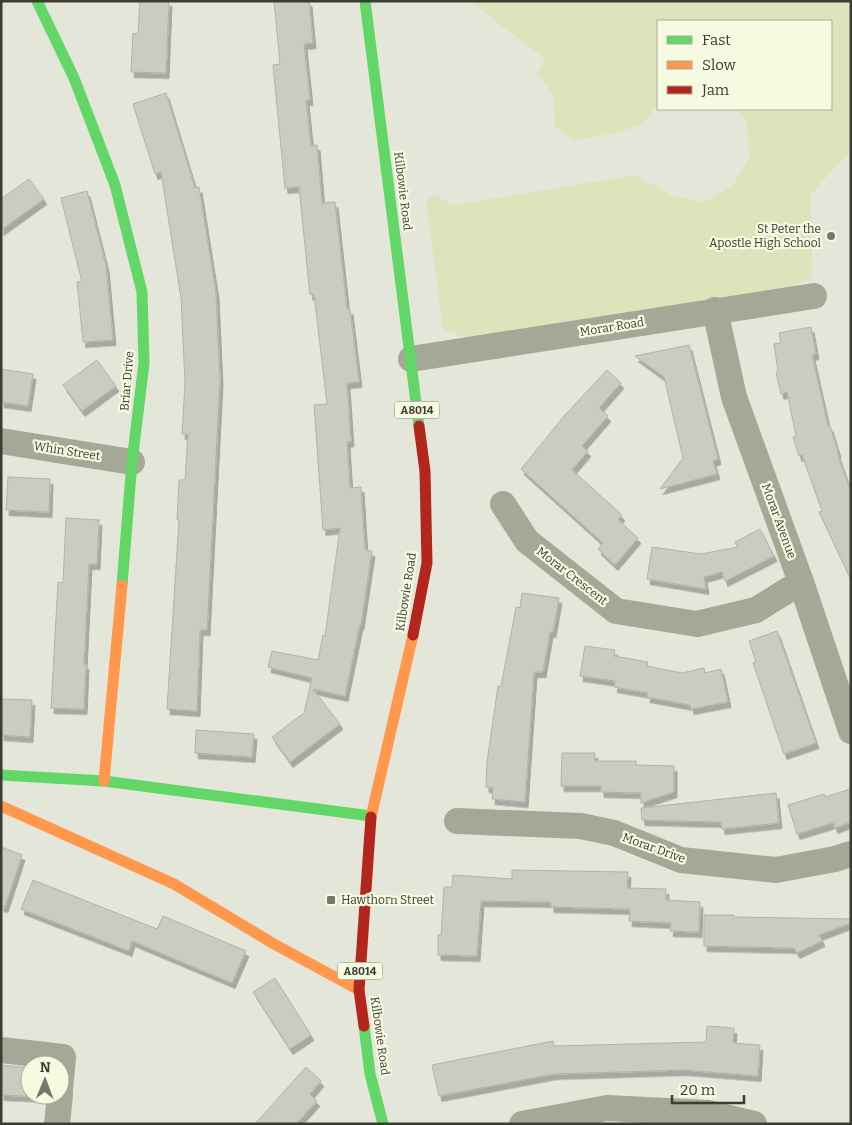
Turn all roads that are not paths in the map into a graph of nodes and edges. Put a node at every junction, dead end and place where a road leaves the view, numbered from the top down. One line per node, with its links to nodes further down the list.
1 (37, 1): 7 (street, Briar Drive)
2 (365, 1): 5 (street, Kilbowie Road / A8014)
3 (814, 296): 4 (street, Morar Road)
4 (715, 310): 5 (street, Morar Road); 9 (street, Morar Avenue)
5 (411, 359): 15 (street, Kilbowie Road / A8014)
6 (1, 441): 7 (street, Whin Street)
7 (132, 462): 13 (street, Briar Drive)
8 (503, 504): 9 (street, Morar Crescent)
9 (801, 582): 10 (street, Morar Avenue)
10 (844, 686): 11 (street, Morar Avenue)
11 (851, 730)
12 (1, 775): 13 (street)
13 (104, 781): 15 (street)
14 (1, 806): 18 (street)
15 (372, 816): 18 (street, Kilbowie Road / A8014)
16 (457, 821): 17 (street, Morar Drive)
17 (851, 854)
18 (359, 990): 23 (street, Kilbowie Road / A8014)
19 (1, 1050): 20 (street)
20 (45, 1055)
21 (59, 1105): 22 (street)
22 (57, 1124)
23 (383, 1124)
24 (522, 1124): 25 (street)
25 (754, 1124)

